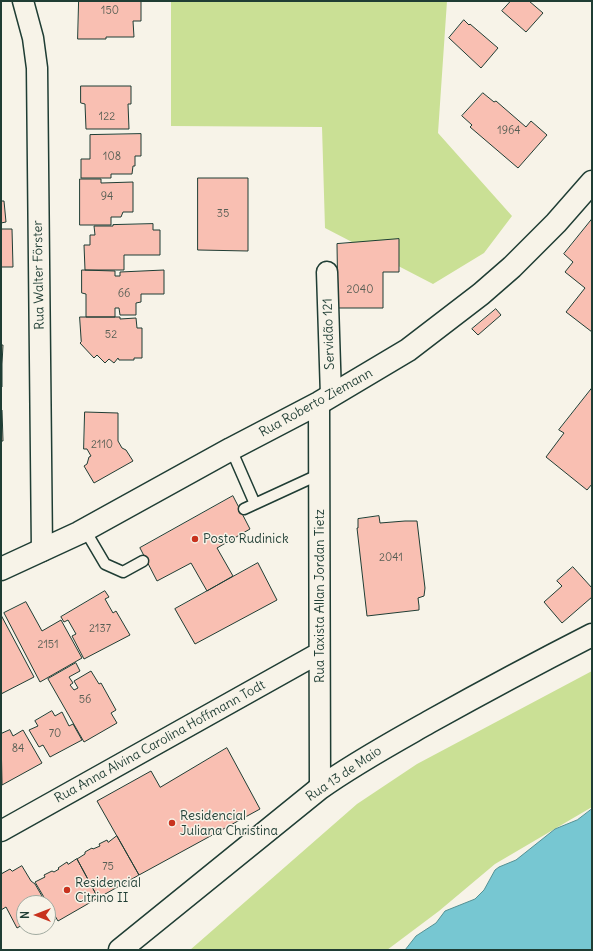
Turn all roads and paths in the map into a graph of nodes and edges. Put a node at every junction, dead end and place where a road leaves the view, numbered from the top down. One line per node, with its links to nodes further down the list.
1 (23, 1): 10 (street, Rua Walter Förster)
2 (592, 182): 4 (main road, Rua Roberto Ziemann)
3 (327, 272): 4 (street, Servidão 121)
4 (325, 399): 5 (main road, Rua Roberto Ziemann); 6 (street, Rua Taxista Allan Jordan Tietz)
5 (231, 449): 7 (lane); 9 (main road, Rua Roberto Ziemann)
6 (320, 474): 7 (lane); 14 (street, Rua Taxista Allan Jordan Tietz)
7 (255, 504): 8 (lane)
8 (244, 509)
9 (85, 530): 10 (main road, Rua Roberto Ziemann); 11 (lane)
10 (42, 550): 12 (main road, Rua Roberto Ziemann)
11 (143, 561)
12 (1, 569)
13 (592, 634): 15 (main road, Rua 13 de Maio)
14 (319, 653): 15 (street, Rua Taxista Allan Jordan Tietz); 16 (street, Rua Anna Alvina Carolina Hoffmann Todt)
15 (320, 788): 17 (main road, Rua 13 de Maio)
16 (1, 831)
17 (120, 950)

